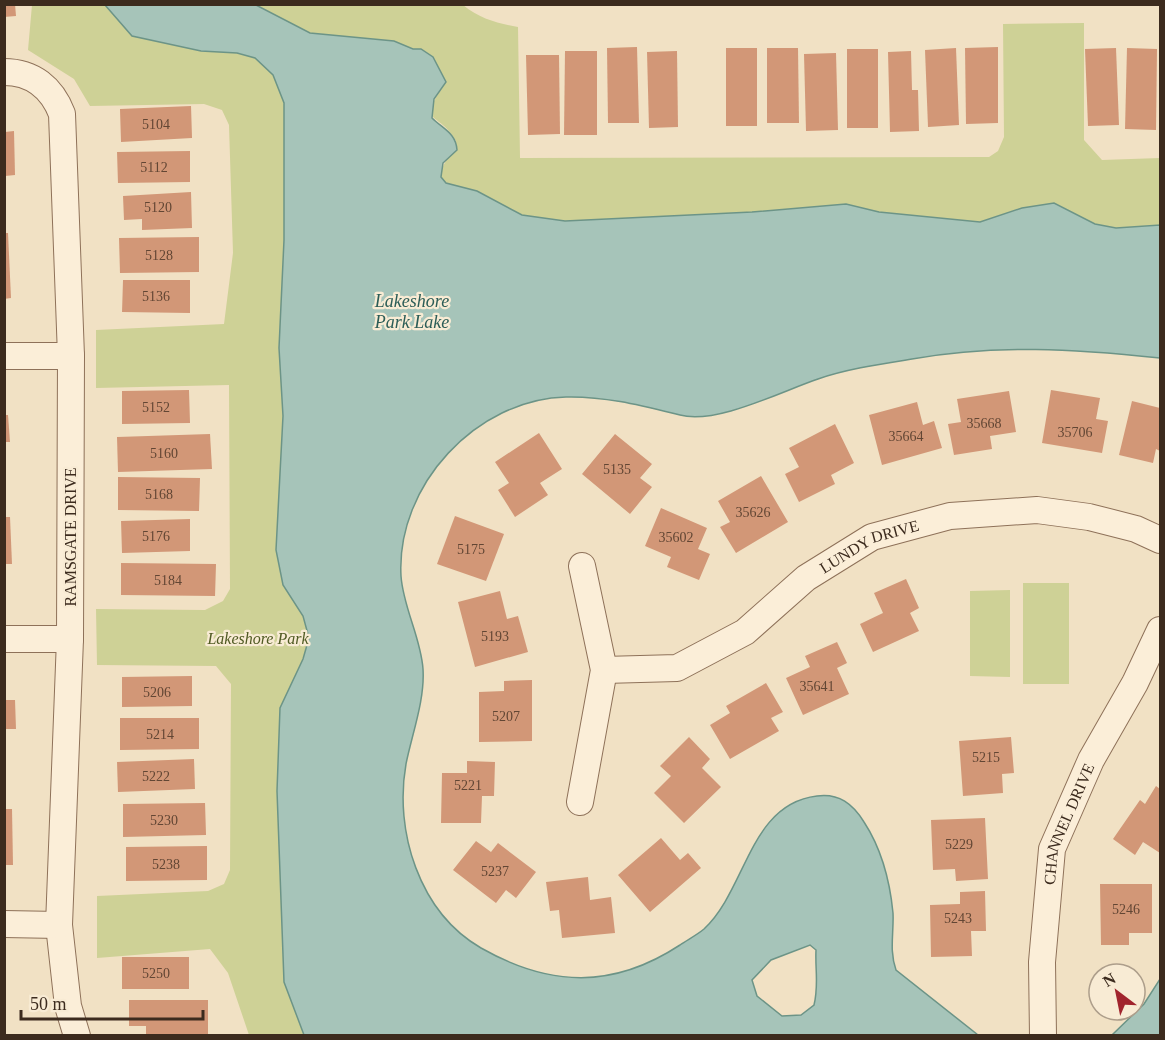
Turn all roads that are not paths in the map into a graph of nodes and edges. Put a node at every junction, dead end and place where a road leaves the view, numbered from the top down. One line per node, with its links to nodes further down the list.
1 (4, 72): 3 (street, RAMSGATE DRIVE)
2 (4, 356): 3 (street)
3 (71, 356): 8 (street, RAMSGATE DRIVE)
4 (1161, 540): 9 (street, LUNDY DRIVE)
5 (582, 566): 9 (street)
6 (1161, 630): 14 (street, CHANNEL DRIVE)
7 (4, 639): 8 (street)
8 (70, 639): 12 (street, RAMSGATE DRIVE)
9 (604, 670): 10 (street)
10 (580, 802)
11 (4, 924): 12 (street)
12 (59, 925): 13 (street, RAMSGATE DRIVE)
13 (77, 1035)
14 (1043, 1035)

